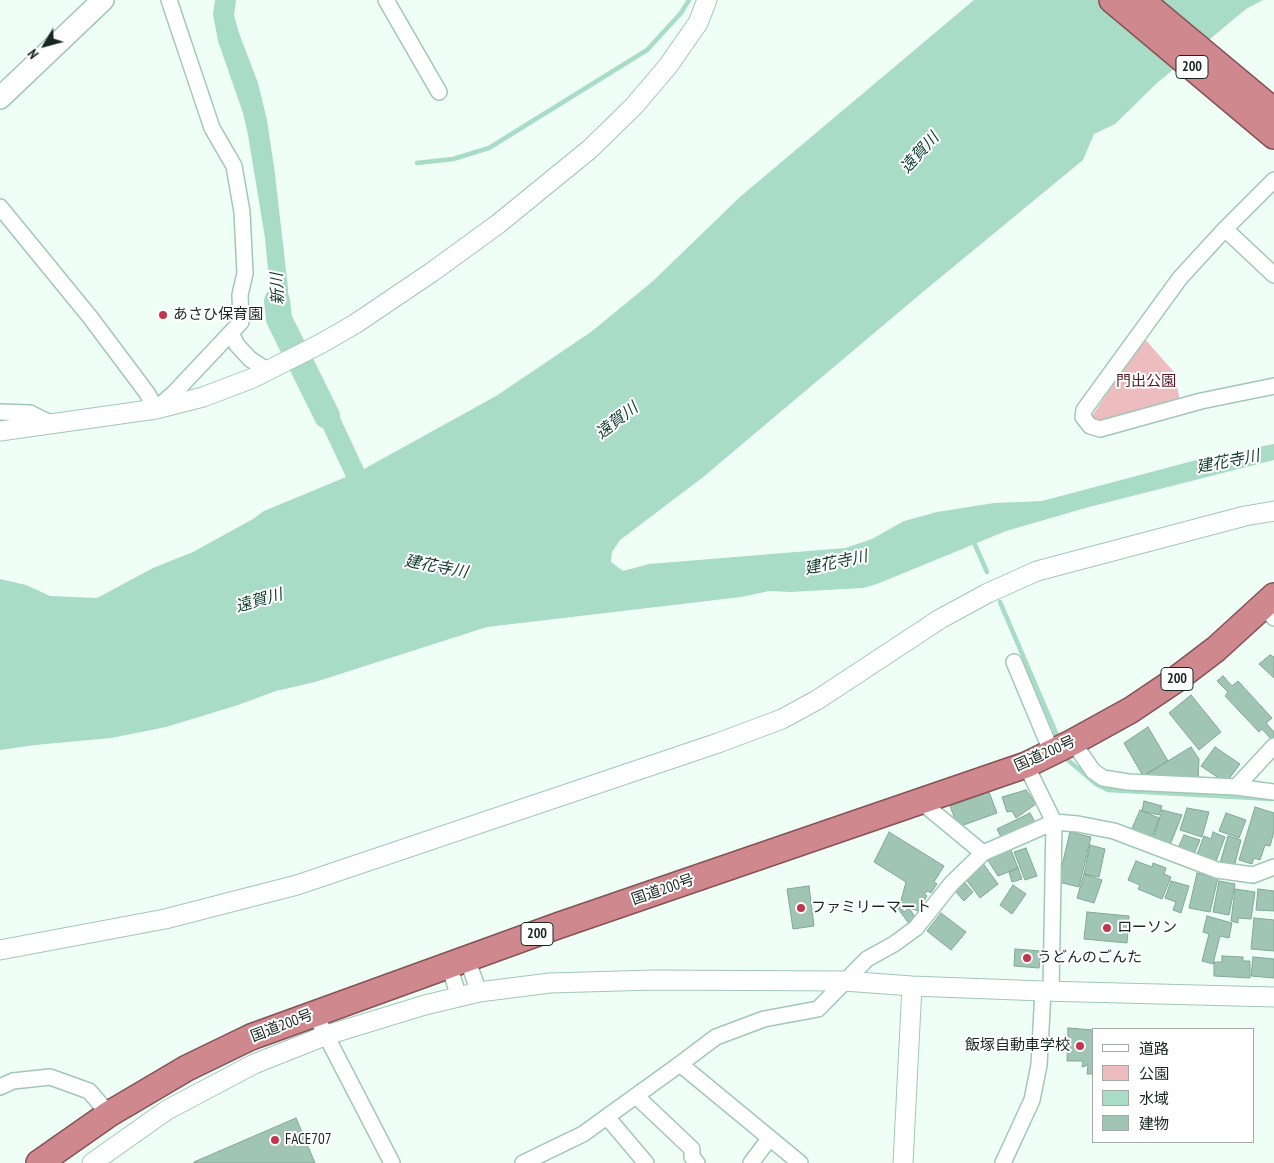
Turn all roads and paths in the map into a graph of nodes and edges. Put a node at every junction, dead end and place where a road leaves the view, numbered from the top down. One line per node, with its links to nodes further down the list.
1 (103, 0): 8 (main road)
2 (169, 0): 14 (street)
3 (386, 0): 7 (street)
4 (707, 0): 15 (street)
5 (1112, 0): 9 (highway, 200)
6 (1141, 0): 9 (highway, 200)
7 (439, 92)
8 (0, 98)
9 (1273, 127)
10 (1274, 180): 12 (street)
11 (0, 207): 17 (street)
12 (1225, 229): 13 (street); 16 (street)
13 (1274, 275)
14 (230, 333): 15 (street); 17 (street)
15 (271, 369): 17 (street)
16 (1274, 386)
17 (156, 409): 19 (street)
18 (0, 412): 19 (street)
19 (52, 424): 20 (street)
20 (0, 431)
21 (1274, 511): 33 (street)
22 (1270, 607): 25 (highway, 国道200号 / 200)
23 (1014, 662): 25 (street)
24 (1274, 746): 27 (street)
25 (1062, 748): 26 (highway, 国道200号 / 200); 27 (street)
26 (1026, 765): 29 (highway, 国道200号 / 200); 30 (street)
27 (1236, 787): 28 (street)
28 (1274, 792)
29 (920, 801): 31 (street); 34 (highway, 国道200号 / 200)
30 (1054, 822): 31 (street); 32 (street); 38 (street)
31 (983, 853): 35 (street)
32 (1274, 867)
33 (0, 950)
34 (458, 963): 37 (street); 39 (street); 41 (highway, 国道200号 / 200)
35 (844, 981): 36 (street); 37 (street); 43 (street)
36 (912, 986): 38 (street); 57 (street)
37 (479, 992): 39 (street)
38 (1047, 992): 40 (street); 58 (street)
39 (459, 997): 42 (street)
40 (1274, 997)
41 (315, 1014): 42 (street); 46 (highway, 国道200号 / 200)
42 (327, 1035): 50 (street); 51 (street)
43 (680, 1064): 45 (street); 48 (street)
44 (0, 1087): 46 (street)
45 (636, 1096): 47 (street); 54 (street)
46 (110, 1114): 49 (highway, 国道200号 / 200)
47 (607, 1117): 52 (street); 53 (street)
48 (769, 1138): 55 (street); 56 (street)
49 (39, 1163)
50 (92, 1163)
51 (392, 1163)
52 (523, 1163)
53 (646, 1163)
54 (696, 1163)
55 (751, 1163)
56 (800, 1163)
57 (902, 1163)
58 (1003, 1163)

